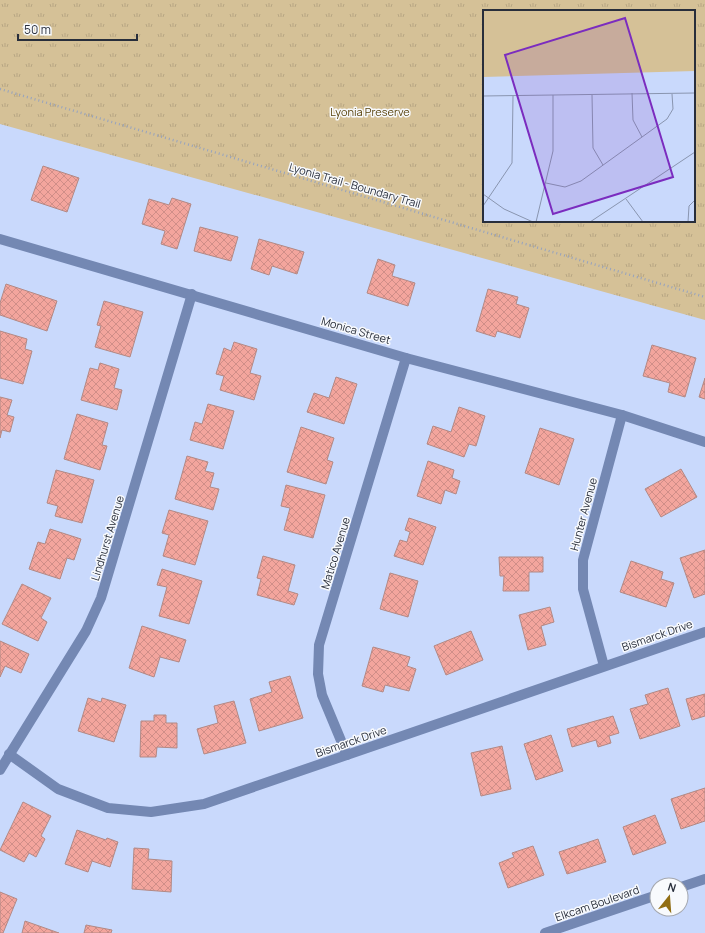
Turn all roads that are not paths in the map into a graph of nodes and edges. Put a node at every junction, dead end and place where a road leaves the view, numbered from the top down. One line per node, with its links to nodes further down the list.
1 (0, 239): 2 (street, Monica Street)
2 (192, 294): 3 (street, Monica Street); 8 (street, Lindhurst Avenue)
3 (406, 358): 4 (street, Monica Street); 9 (street, Matico Avenue)
4 (622, 415): 5 (street, Monica Street); 7 (street, Hunter Avenue)
5 (705, 442)
6 (705, 632): 7 (street, Bismarck Drive)
7 (604, 666): 9 (street, Bismarck Drive)
8 (9, 754): 9 (street, Bismarck Drive); 10 (street, Lindhurst Avenue)
9 (347, 755)
10 (0, 770)
11 (705, 879): 12 (street)
12 (689, 884)
13 (649, 898): 14 (street, Elkcam Boulevard)
14 (545, 933)

